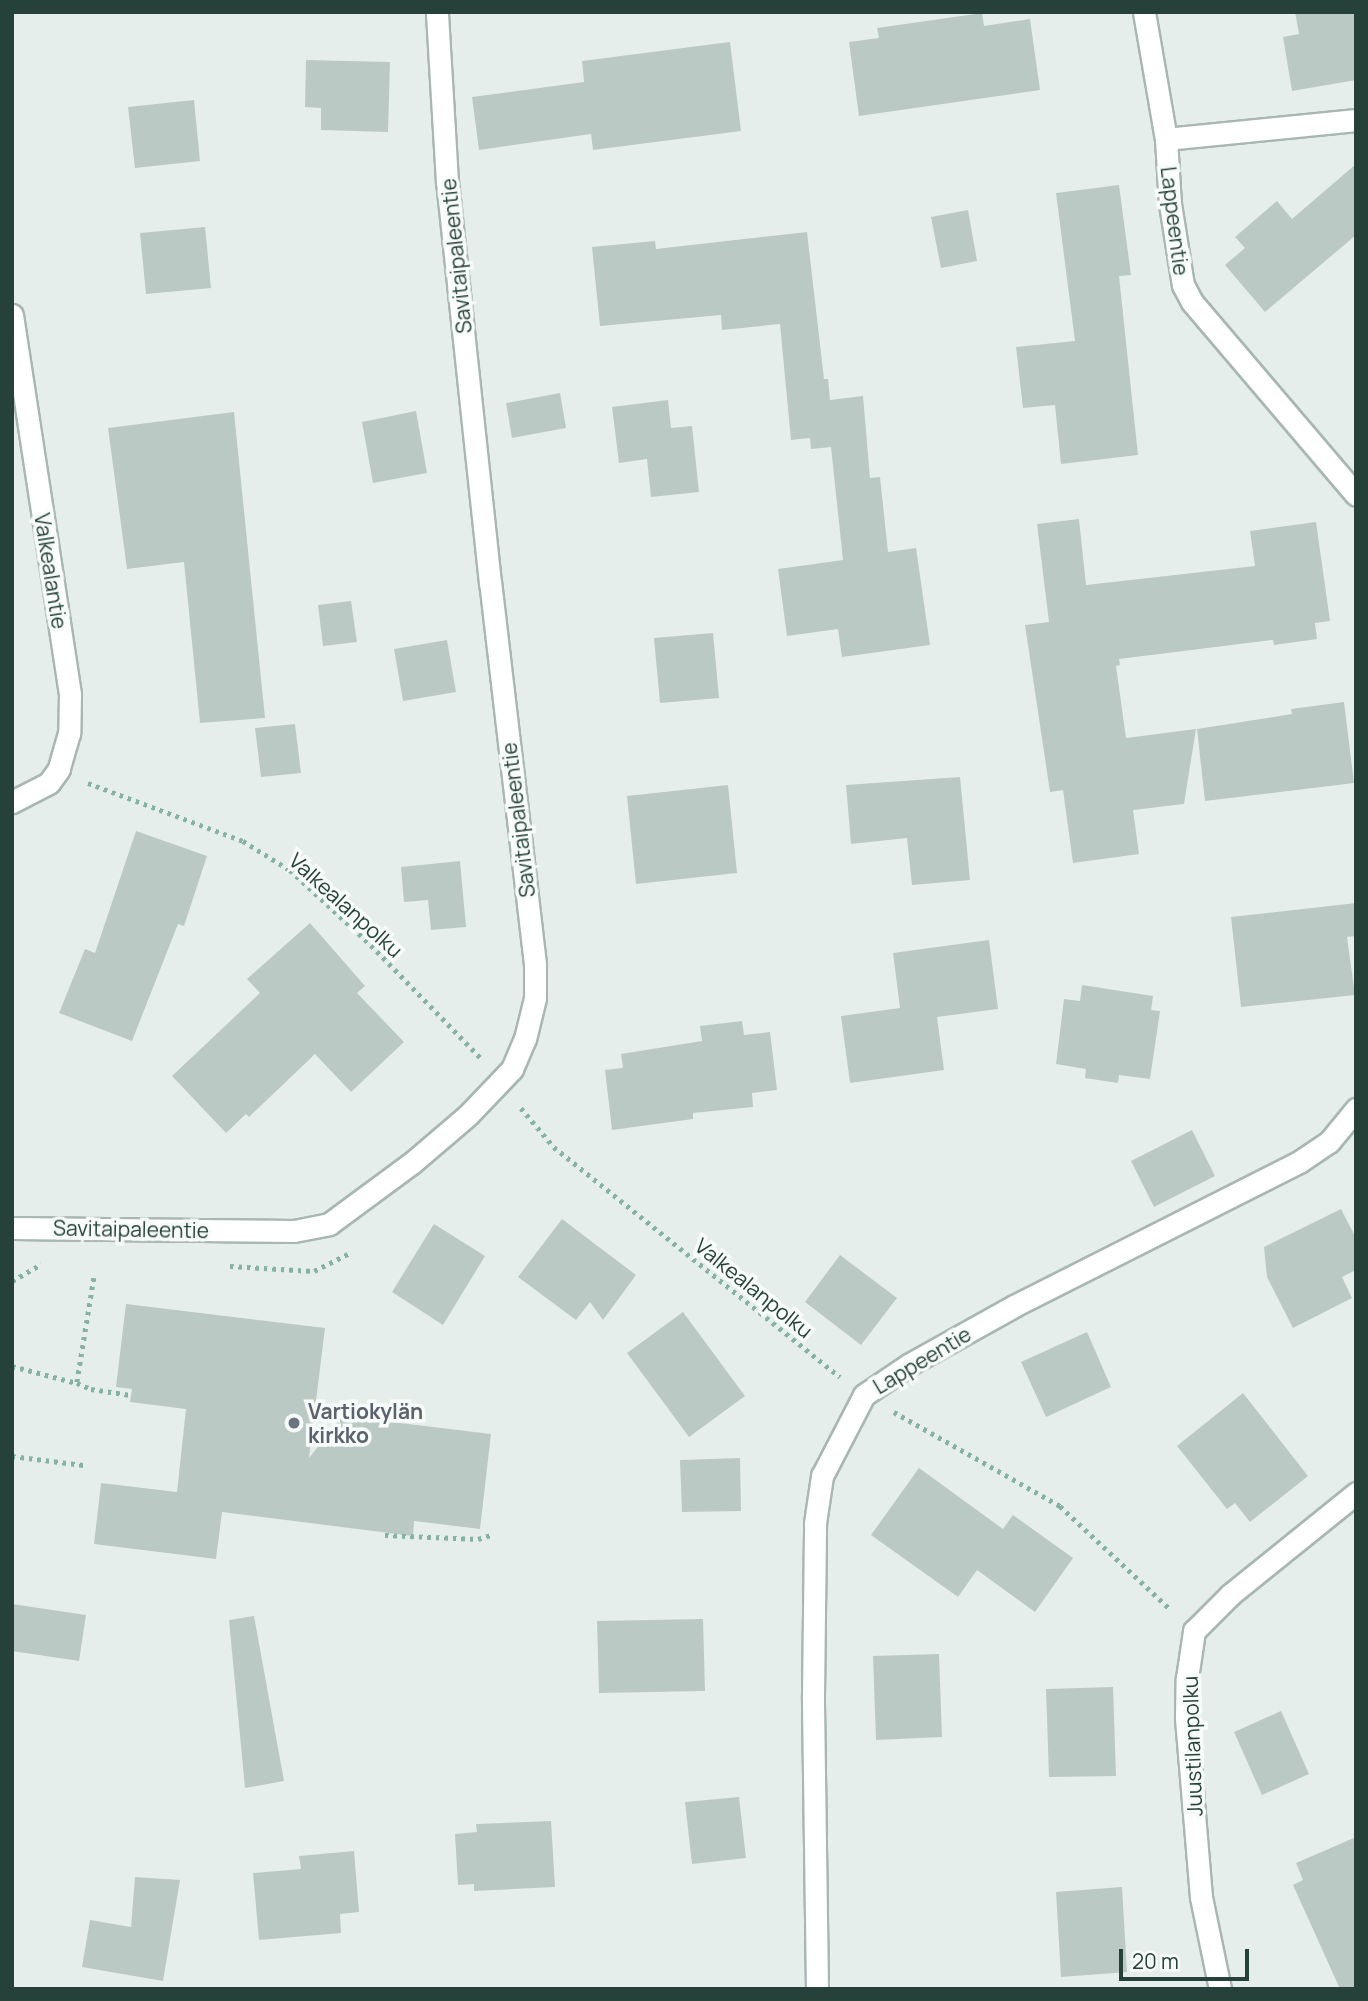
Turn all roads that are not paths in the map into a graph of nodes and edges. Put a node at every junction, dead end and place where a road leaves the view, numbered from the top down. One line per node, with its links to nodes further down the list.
1 (437, 12): 9 (street, Savitaipaleentie)
2 (1144, 12): 4 (street, Lappeentie)
3 (1356, 120): 4 (street)
4 (1166, 139): 6 (street, Lappeentie)
5 (12, 315): 7 (street, Valkealantie)
6 (1356, 495)
7 (12, 802)
8 (1356, 1109): 11 (street, Lappeentie)
9 (12, 1228)
10 (1356, 1493): 12 (street, Juustilanpolku)
11 (817, 1989)
12 (1220, 1989)

